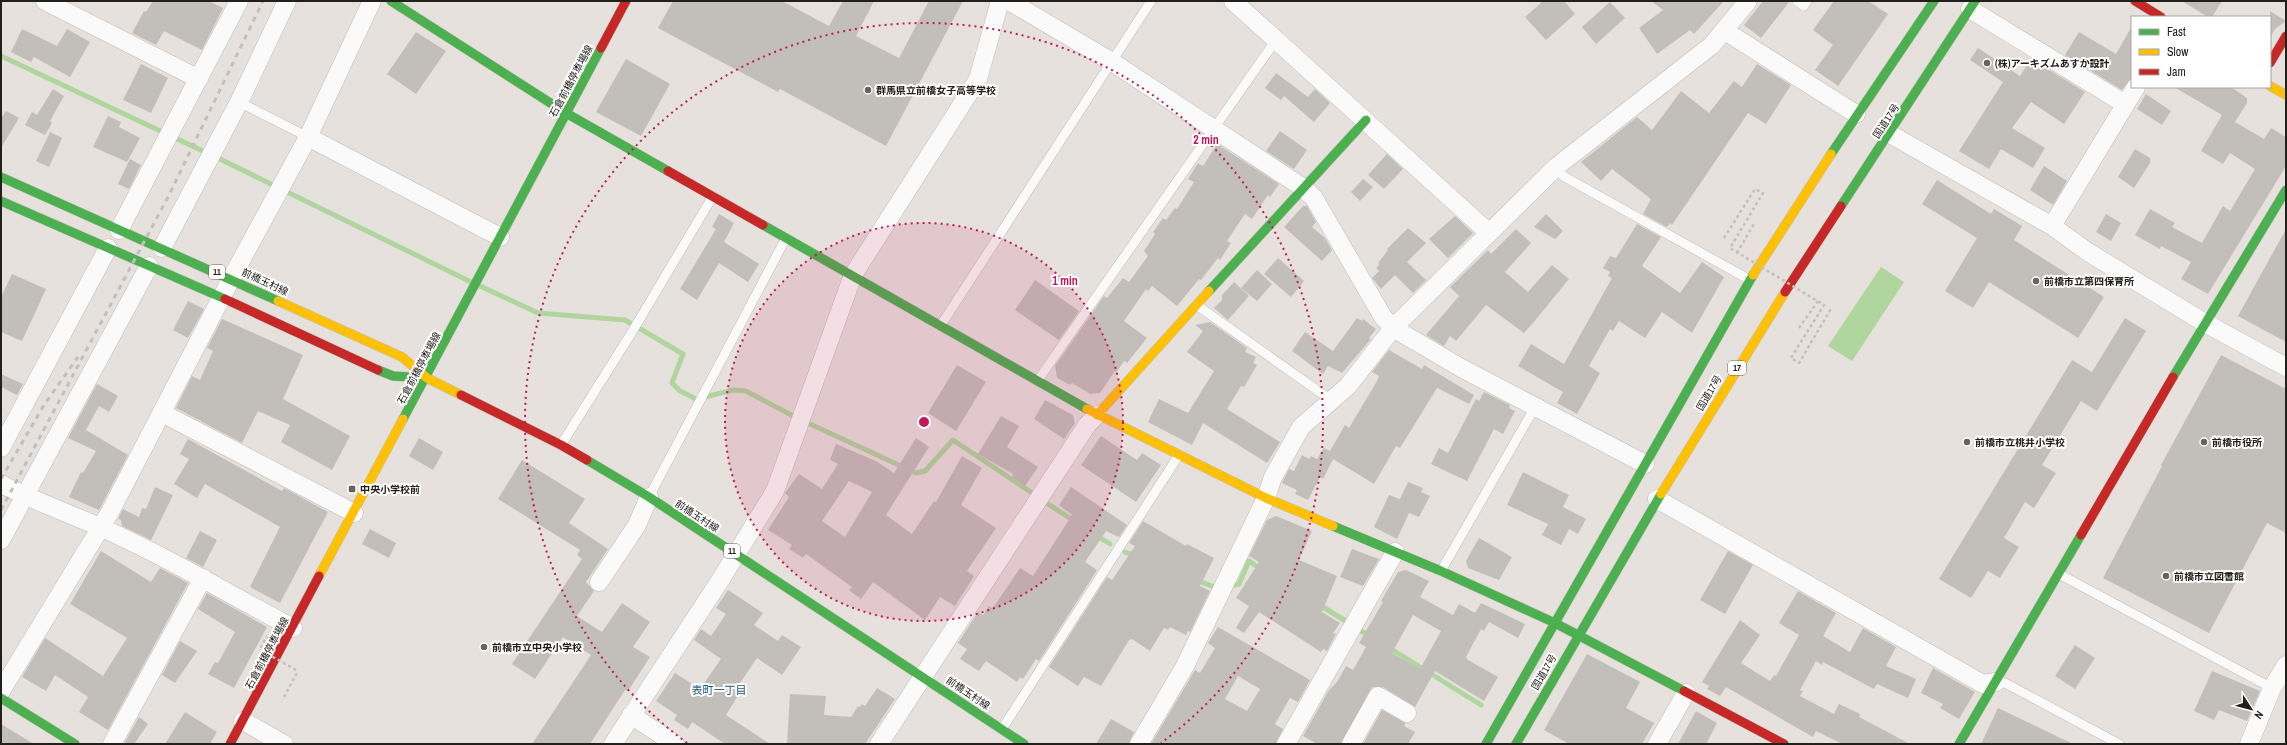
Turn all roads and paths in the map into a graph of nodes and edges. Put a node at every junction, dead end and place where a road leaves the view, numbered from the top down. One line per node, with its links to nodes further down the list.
1 (45, 1): 23 (street)
2 (239, 1): 23 (street)
3 (286, 1): 27 (street)
4 (372, 1): 34 (street)
5 (391, 1): 29 (main road)
6 (626, 1): 29 (main road, 石倉前橋停車場線)
7 (1000, 1): 52 (street)
8 (1009, 1): 22 (street)
9 (1151, 1): 22 (lane)
10 (1233, 1): 20 (street)
11 (1748, 1): 18 (street)
12 (1798, 1): 13 (lane)
13 (1808, 1)
14 (1934, 1): 30 (main road, 国道17号)
15 (2142, 3): 17 (main road)
16 (1973, 5): 28 (street); 33 (main road, 国道17号 / 17)
17 (2160, 16)
18 (1725, 31): 30 (street); 35 (street)
19 (2286, 36): 21 (main road)
20 (1276, 40): 31 (street); 32 (lane)
21 (2271, 61)
22 (1112, 62): 32 (street); 60 (lane)
23 (199, 79): 43 (street)
24 (2271, 87): 26 (main road)
25 (2135, 88): 28 (street)
26 (2286, 95)
27 (238, 102): 34 (lane); 49 (street)
28 (2125, 104): 42 (street)
29 (566, 113): 39 (main road); 45 (main road, 石倉前橋停車場線)
30 (1856, 114): 54 (main road, 国道17号)
31 (1366, 120): 37 (main road); 44 (street)
32 (1214, 129): 37 (street); 65 (lane)
33 (1890, 134): 42 (street); 78 (main road, 国道17号 / 17)
34 (308, 138): 45 (street); 53 (street)
35 (1556, 167): 44 (street); 54 (lane)
36 (1, 178): 43 (main road, 前橋玉村線 / 11)
37 (1302, 187): 57 (main road); 61 (street)
38 (2286, 190): 59 (main road)
39 (713, 196): 46 (main road); 70 (lane)
40 (1, 201): 48 (main road, 前橋玉村線 / 11)
41 (1755, 222): 50 (path)
42 (2052, 226): 59 (street)
43 (119, 230): 49 (main road, 前橋玉村線 / 11)
44 (1488, 232): 61 (street)
45 (500, 237): 64 (main road, 石倉前橋停車場線)
46 (786, 238): 52 (main road); 76 (lane)
47 (1724, 238): 50 (path, bridge)
48 (108, 248): 51 (main road, 前橋玉村線 / 11); 71 (street)
49 (162, 248): 53 (main road, 前橋玉村線 / 11)
50 (1737, 253): 56 (path, bridge)
51 (149, 266): 55 (main road, 前橋玉村線 / 11); 75 (street)
52 (853, 275): 60 (main road); 83 (street)
53 (231, 278): 55 (street); 64 (main road, 前橋玉村線 / 11)
54 (1750, 280): 73 (main road, 国道17号)
55 (222, 297): 64 (main road, 前橋玉村線 / 11); 68 (street)
56 (1818, 301): 58 (path, bridge); 62 (path)
57 (1198, 306): 66 (lane); 69 (main road)
58 (1832, 307)
59 (2205, 323): 63 (street); 85 (main road)
60 (941, 325): 65 (main road)
61 (1393, 328): 66 (street); 67 (street)
62 (1799, 328)
63 (2286, 367)
64 (427, 378): 70 (main road, 前橋玉村線 / 11); 79 (main road, 石倉前橋停車場線)
65 (1038, 380): 69 (main road)
66 (1331, 400): 77 (street)
67 (1535, 407): 73 (street); 84 (lane)
68 (162, 413): 79 (street); 80 (street)
69 (1096, 415): 72 (main road); 93 (street)
70 (561, 445): 76 (main road, 前橋玉村線 / 11)
71 (1, 448)
72 (1179, 455): 77 (main road); 103 (lane)
73 (1645, 464): 88 (main road, 国道17号)
74 (1, 484): 75 (street)
75 (26, 496): 80 (street); 81 (street)
76 (649, 497): 83 (main road, 前橋玉村線 / 11); 87 (street)
77 (1266, 498): 82 (main road); 112 (street)
78 (1657, 499): 90 (main road, 国道17号 / 17); 94 (street)
79 (354, 513): 89 (main road, 石倉前橋停車場線)
80 (101, 528): 86 (street); 95 (street)
81 (1, 540)
82 (1395, 552): 84 (main road); 113 (street)
83 (735, 553): 93 (main road, 前橋玉村線 / 11); 101 (street)
84 (1441, 571): 88 (main road)
85 (2059, 574): 94 (main road); 96 (lane)
86 (203, 578): 89 (street); 105 (street)
87 (599, 582)
88 (1555, 623): 90 (main road); 115 (main road, 国道17号)
89 (293, 628): 102 (main road, 石倉前橋停車場線)
90 (1578, 635): 97 (main road); 116 (main road, 国道17号 / 17)
91 (261, 648): 98 (path, bridge)
92 (2286, 665): 96 (street)
93 (922, 675): 103 (main road, 前橋玉村線 / 11); 110 (street)
94 (1996, 682): 119 (main road); 120 (lane)
95 (1, 690)
96 (2279, 692): 121 (street)
97 (1686, 693): 117 (street); 118 (main road)
98 (284, 697)
99 (1, 698): 104 (main road)
100 (1408, 713): 114 (street)
101 (631, 715): 108 (street); 109 (street)
102 (243, 721): 106 (main road, 石倉前橋停車場線); 107 (street)
103 (1002, 729): 111 (main road, 前橋玉村線 / 11)
104 (75, 744)
105 (112, 744)
106 (230, 744)
107 (284, 744)
108 (613, 744)
109 (675, 744)
110 (879, 744)
111 (1024, 744)
112 (1139, 744)
113 (1286, 744)
114 (1350, 744)
115 (1486, 744)
116 (1516, 744)
117 (1657, 744)
118 (1784, 744)
119 (1959, 744)
120 (2119, 744)
121 (2249, 744)

